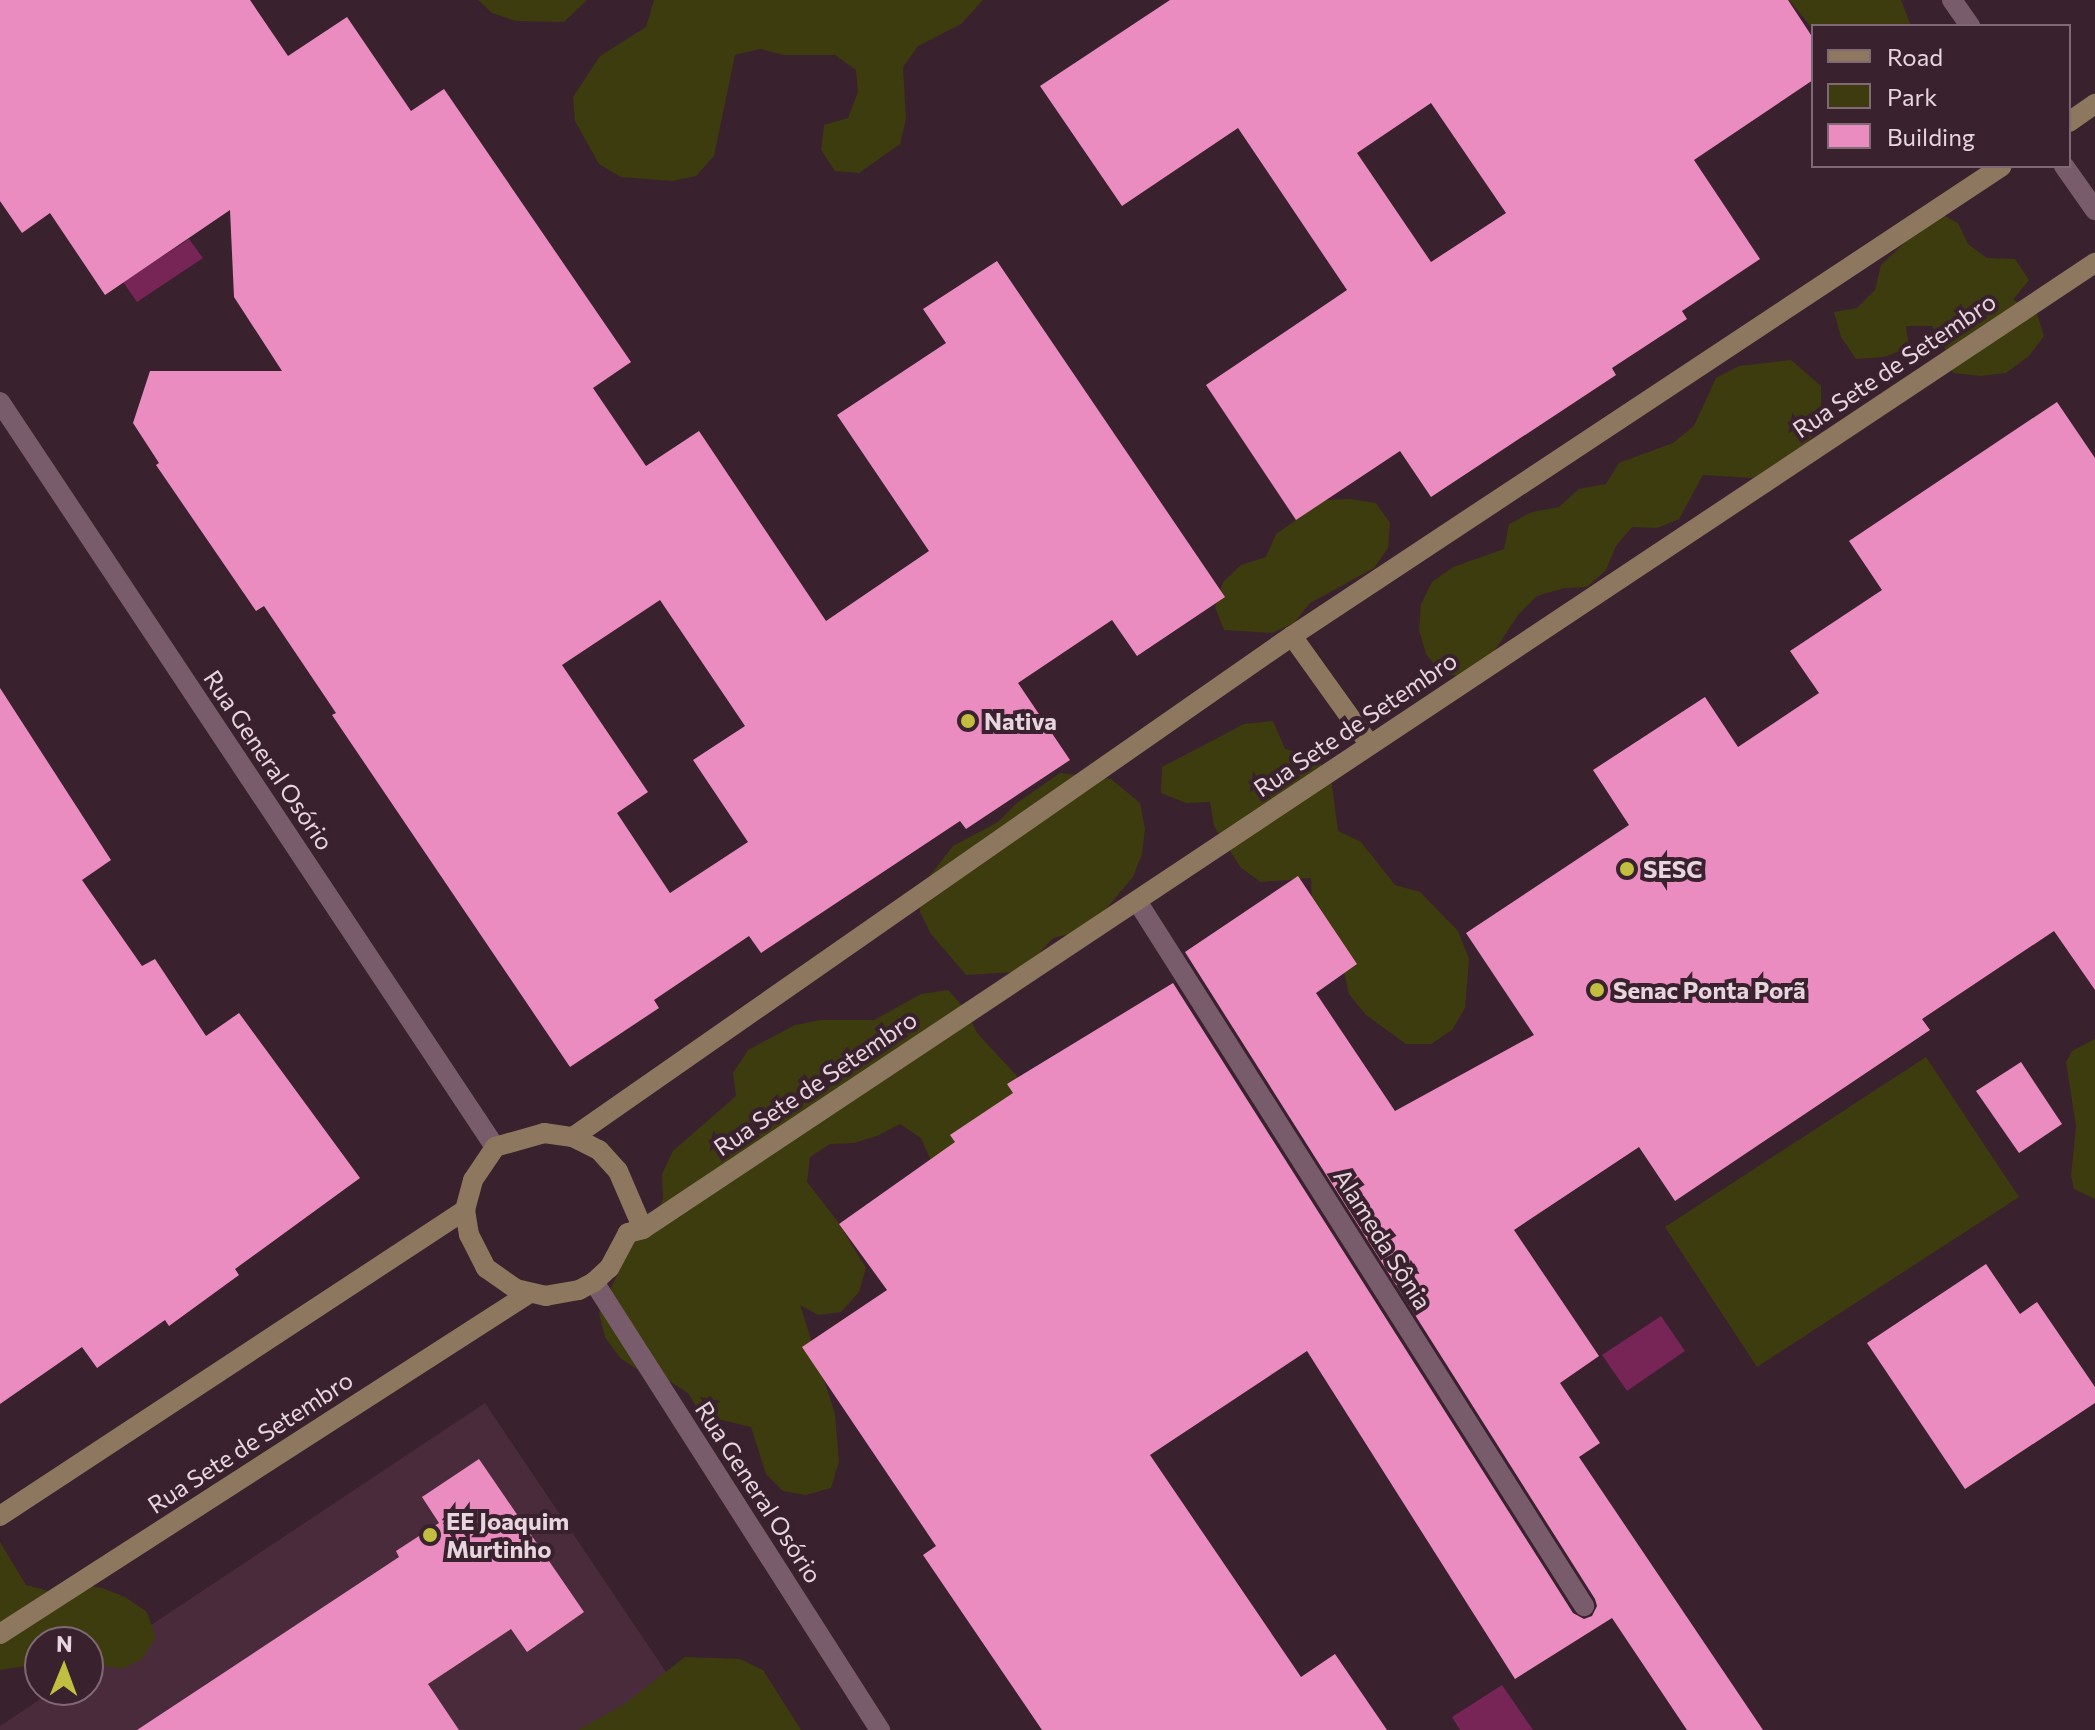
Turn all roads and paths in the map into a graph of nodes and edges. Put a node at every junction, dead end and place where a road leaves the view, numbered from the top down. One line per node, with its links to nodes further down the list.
1 (1952, 0): 2 (street)
2 (1969, 24)
3 (2095, 104): 4 (main road)
4 (2071, 121)
5 (1999, 168): 10 (main road)
6 (2065, 168): 7 (street)
7 (2095, 210)
8 (2095, 263): 11 (main road, Rua Sete de Setembro)
9 (0, 402): 14 (street, Rua General Osório)
10 (1292, 636): 11 (main road); 13 (main road)
11 (1370, 745): 12 (main road, Rua Sete de Setembro)
12 (1137, 901): 16 (main road, Rua Sete de Setembro); 20 (street, Alameda Sônia)
13 (573, 1137): 14 (main road); 16 (main road)
14 (495, 1147): 15 (main road)
15 (465, 1210): 18 (main road); 19 (main road)
16 (643, 1229): 17 (main road)
17 (594, 1282): 18 (main road); 22 (street, Rua General Osório)
18 (528, 1294): 21 (main road, Rua Sete de Setembro)
19 (0, 1516)
20 (1584, 1606)
21 (0, 1634)
22 (880, 1730)

